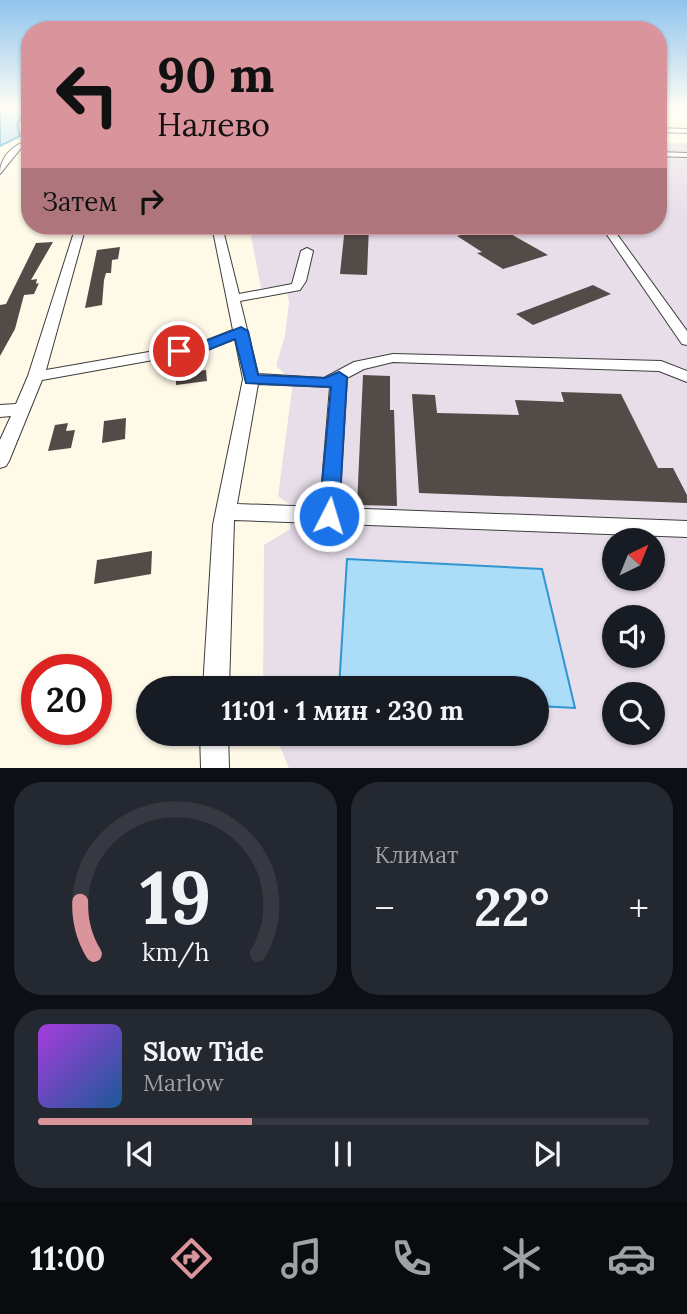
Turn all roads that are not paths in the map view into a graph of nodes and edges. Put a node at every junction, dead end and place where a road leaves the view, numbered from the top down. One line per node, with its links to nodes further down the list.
1 (21, 145): 4 (street)
2 (667, 154): 3 (street)
3 (687, 155)
4 (0, 171)
5 (78, 235): 12 (street)
6 (219, 235): 9 (street)
7 (612, 235): 11 (street)
8 (307, 251): 9 (street)
9 (233, 299): 10 (street)
10 (241, 331): 12 (street); 15 (street)
11 (687, 341)
12 (36, 376): 16 (street)
13 (339, 377): 14 (street); 15 (street); 20 (street)
14 (687, 377)
15 (251, 379): 19 (street)
16 (22, 409): 17 (street); 18 (street)
17 (0, 411)
18 (0, 461)
19 (225, 512): 20 (street); 22 (street)
20 (329, 516): 21 (street)
21 (687, 529)
22 (217, 676)
23 (214, 746): 24 (street)
24 (215, 768)

